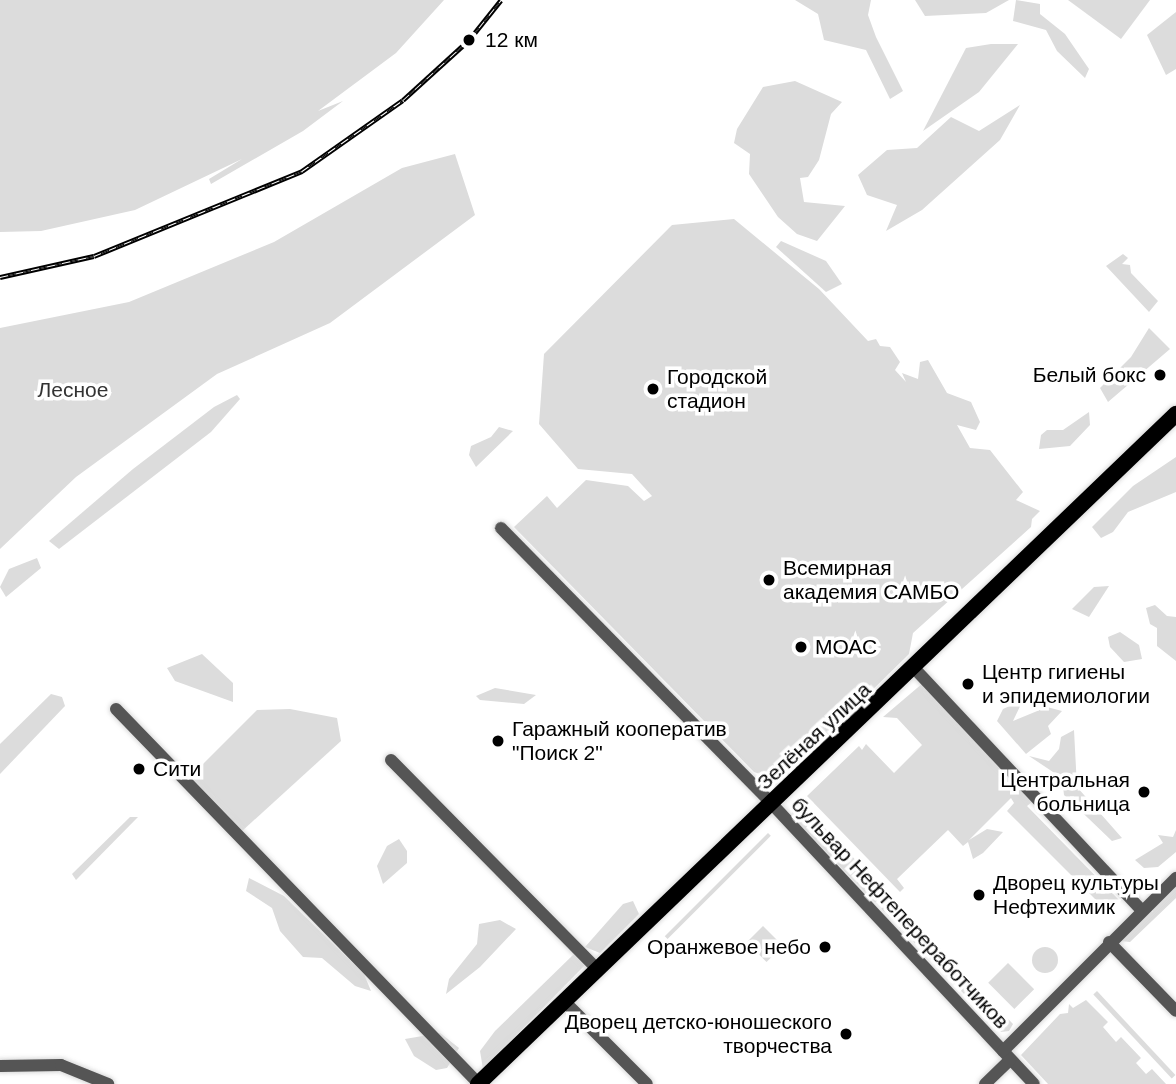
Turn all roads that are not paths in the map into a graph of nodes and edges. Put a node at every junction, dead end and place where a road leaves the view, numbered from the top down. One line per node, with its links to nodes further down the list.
1 (1176, 414): 3 (main road, Зелёная улица)
2 (502, 528): 6 (street, бульвар Нефтепереработчиков)
3 (915, 669): 6 (main road, Зелёная улица); 8 (street)
4 (116, 709): 16 (street)
5 (391, 760): 10 (street)
6 (772, 804): 10 (main road, Зелёная улица); 13 (street, бульвар Нефтепереработчиков)
7 (1176, 878): 8 (street)
8 (1141, 911): 9 (street)
9 (1109, 942): 12 (street); 13 (street)
10 (597, 969): 11 (main road, Зелёная улица)
11 (564, 1001): 16 (main road, Зелёная улица); 17 (street)
12 (1176, 1011)
13 (1006, 1055): 18 (street); 19 (street, бульвар Нефтепереработчиков)
14 (0, 1066): 15 (street)
15 (107, 1084)
16 (478, 1084)
17 (647, 1084)
18 (985, 1084)
19 (1034, 1084)

